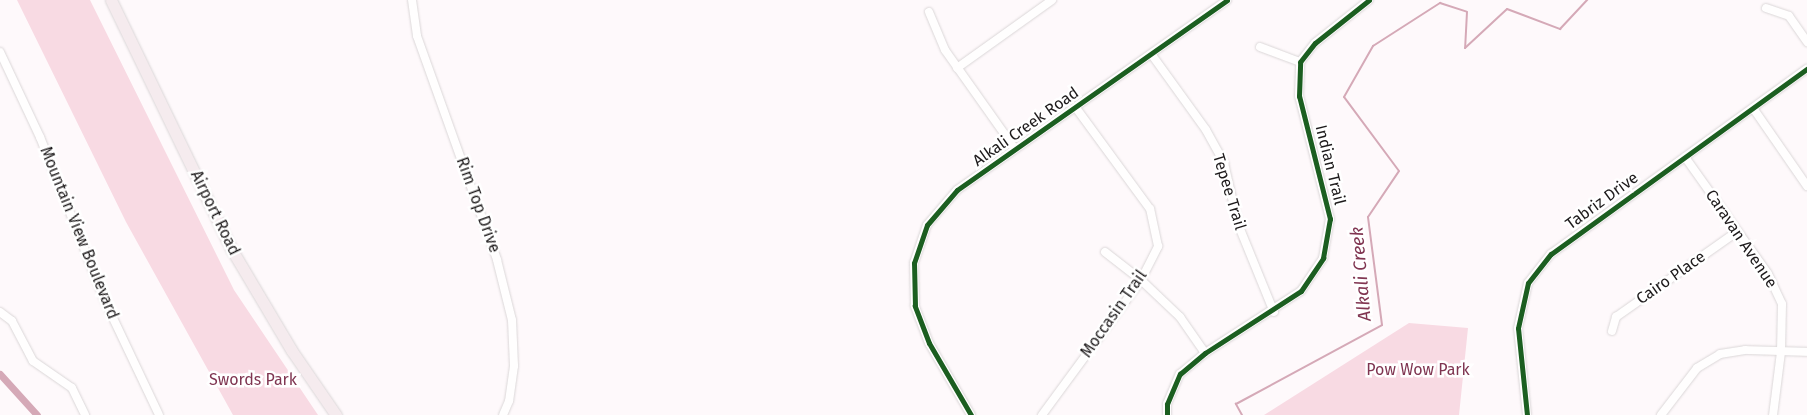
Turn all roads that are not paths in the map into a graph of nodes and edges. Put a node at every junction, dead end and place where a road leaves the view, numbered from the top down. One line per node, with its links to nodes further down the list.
1 (111, 0): 31 (highway, Airport Road)
2 (412, 0): 32 (street, Rim Top Drive)
3 (1052, 0): 13 (street)
4 (1227, 0): 11 (street, Alkali Creek Road)
5 (1369, 0): 12 (street)
6 (1766, 8): 8 (street)
7 (929, 12): 13 (street)
8 (1807, 42)
9 (1260, 47): 12 (street)
10 (0, 52): 30 (street, Mountain View Boulevard)
11 (1152, 56): 15 (street, Alkali Creek Road); 24 (street, Tepee Trail)
12 (1300, 62): 24 (street, Indian Trail)
13 (957, 68): 17 (street)
14 (1807, 69): 16 (street, Tabriz Drive)
15 (1076, 108): 17 (street, Alkali Creek Road); 22 (street, Moccasin Trail)
16 (1753, 108): 18 (street, Tabriz Drive); 19 (street)
17 (1014, 149): 33 (street, Alkali Creek Road)
18 (1685, 157): 20 (street, Caravan Avenue); 36 (street, Tabriz Drive)
19 (1807, 186)
20 (1738, 231): 25 (street, Cairo Place); 26 (street, Caravan Avenue)
21 (1105, 252): 22 (street)
22 (1142, 280): 28 (street); 34 (street, Moccasin Trail)
23 (0, 312): 29 (street)
24 (1274, 312): 28 (street, Indian Trail)
25 (1612, 331)
26 (1781, 351): 27 (street); 37 (street); 38 (street, Caravan Avenue)
27 (1807, 352)
28 (1204, 353): 35 (street, Indian Trail)
29 (86, 415)
30 (159, 415)
31 (336, 415)
32 (503, 415)
33 (971, 415)
34 (1042, 415)
35 (1168, 415)
36 (1527, 415)
37 (1661, 415)
38 (1773, 415)

